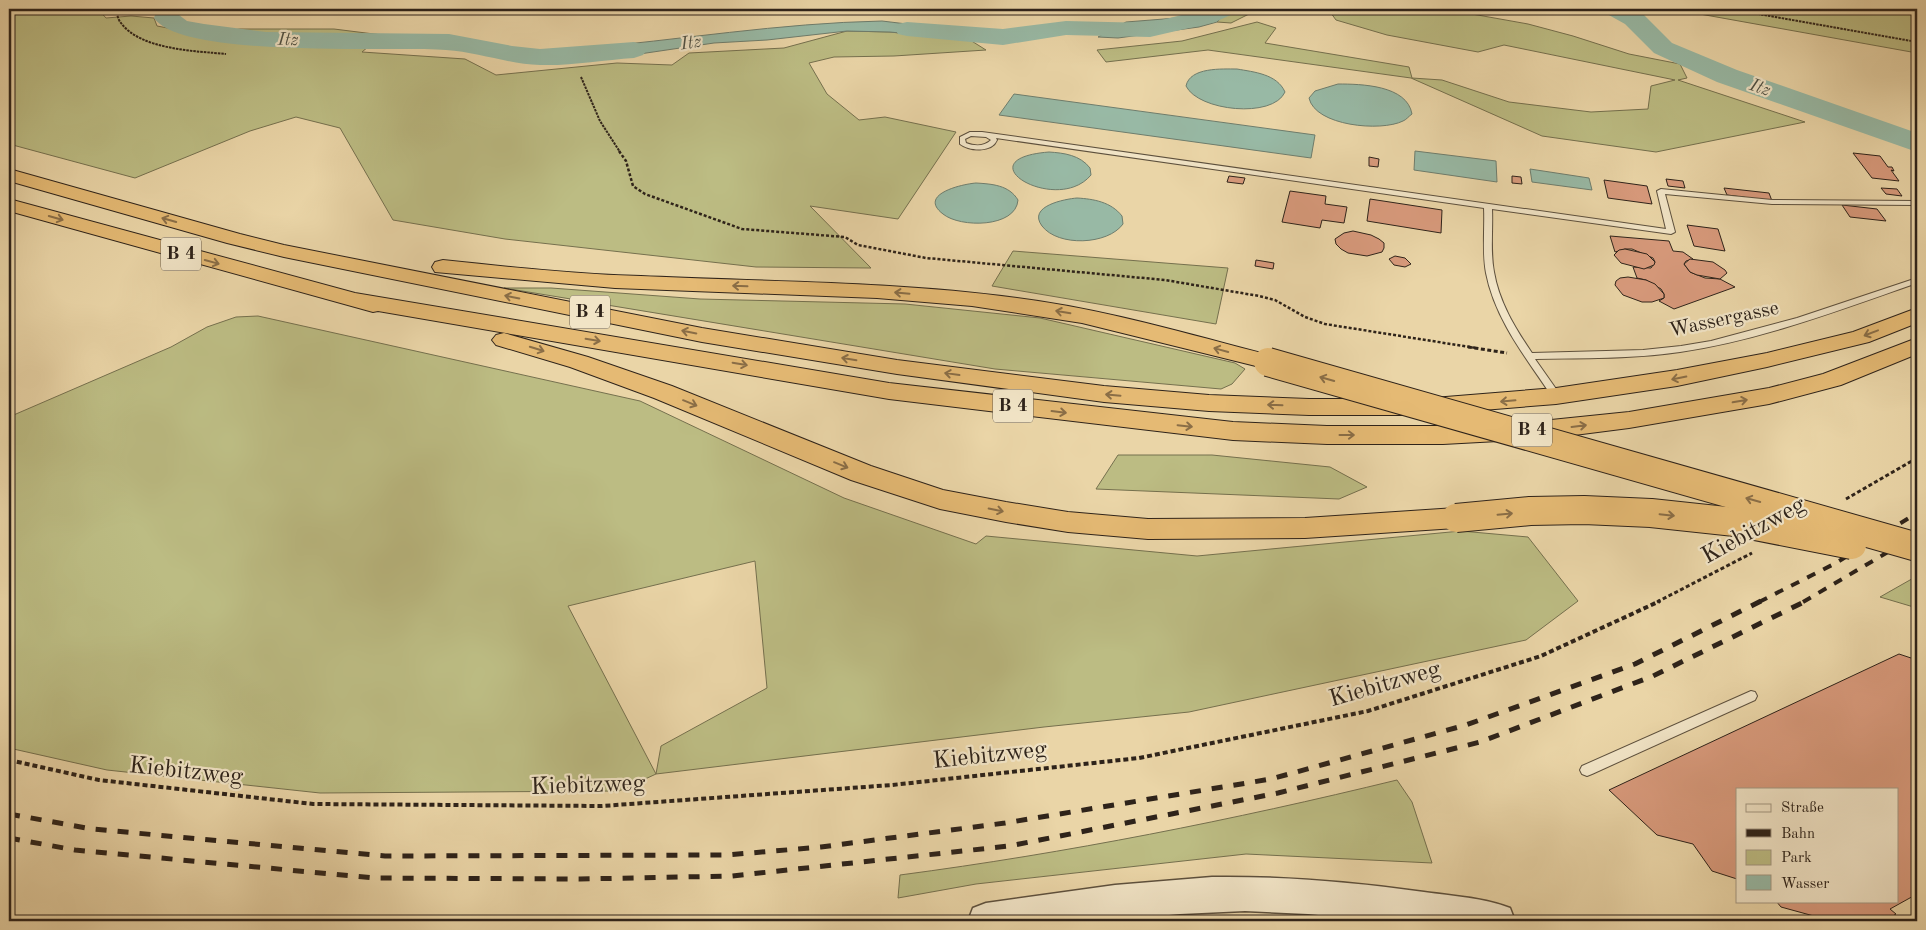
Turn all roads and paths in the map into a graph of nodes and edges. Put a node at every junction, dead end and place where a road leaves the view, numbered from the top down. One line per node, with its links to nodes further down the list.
1 (116, 9): 4 (path)
2 (1730, 9): 3 (path)
3 (1917, 42)
4 (226, 54)
5 (581, 76): 16 (path)
6 (982, 134): 10 (lane)
7 (9, 175): 11 (highway, B 4, one-way to 7)
8 (1917, 203): 10 (lane)
9 (9, 204): 13 (highway, B 4, one-way to 13)
10 (1488, 207): 16 (lane)
11 (284, 251): 17 (highway, B 4, one-way to 11); 20 (highway, one-way to 11, bridge)
12 (1917, 280): 16 (lane, Wassergasse)
13 (355, 300): 15 (highway, B 4, one-way to 15); 22 (highway, one-way to 22, bridge)
14 (1917, 315): 17 (highway, B 4, one-way to 17)
15 (1917, 345)
16 (1530, 356): 17 (lane)
17 (1556, 396)
18 (1917, 458): 19 (path)
19 (1844, 500)
20 (1917, 547)
21 (1758, 550): 24 (path, Kiebitzweg)
22 (1917, 557)
23 (1751, 696): 25 (lane)
24 (9, 760)
25 (1587, 770)
26 (986, 921): 27 (street)
27 (1496, 921)

